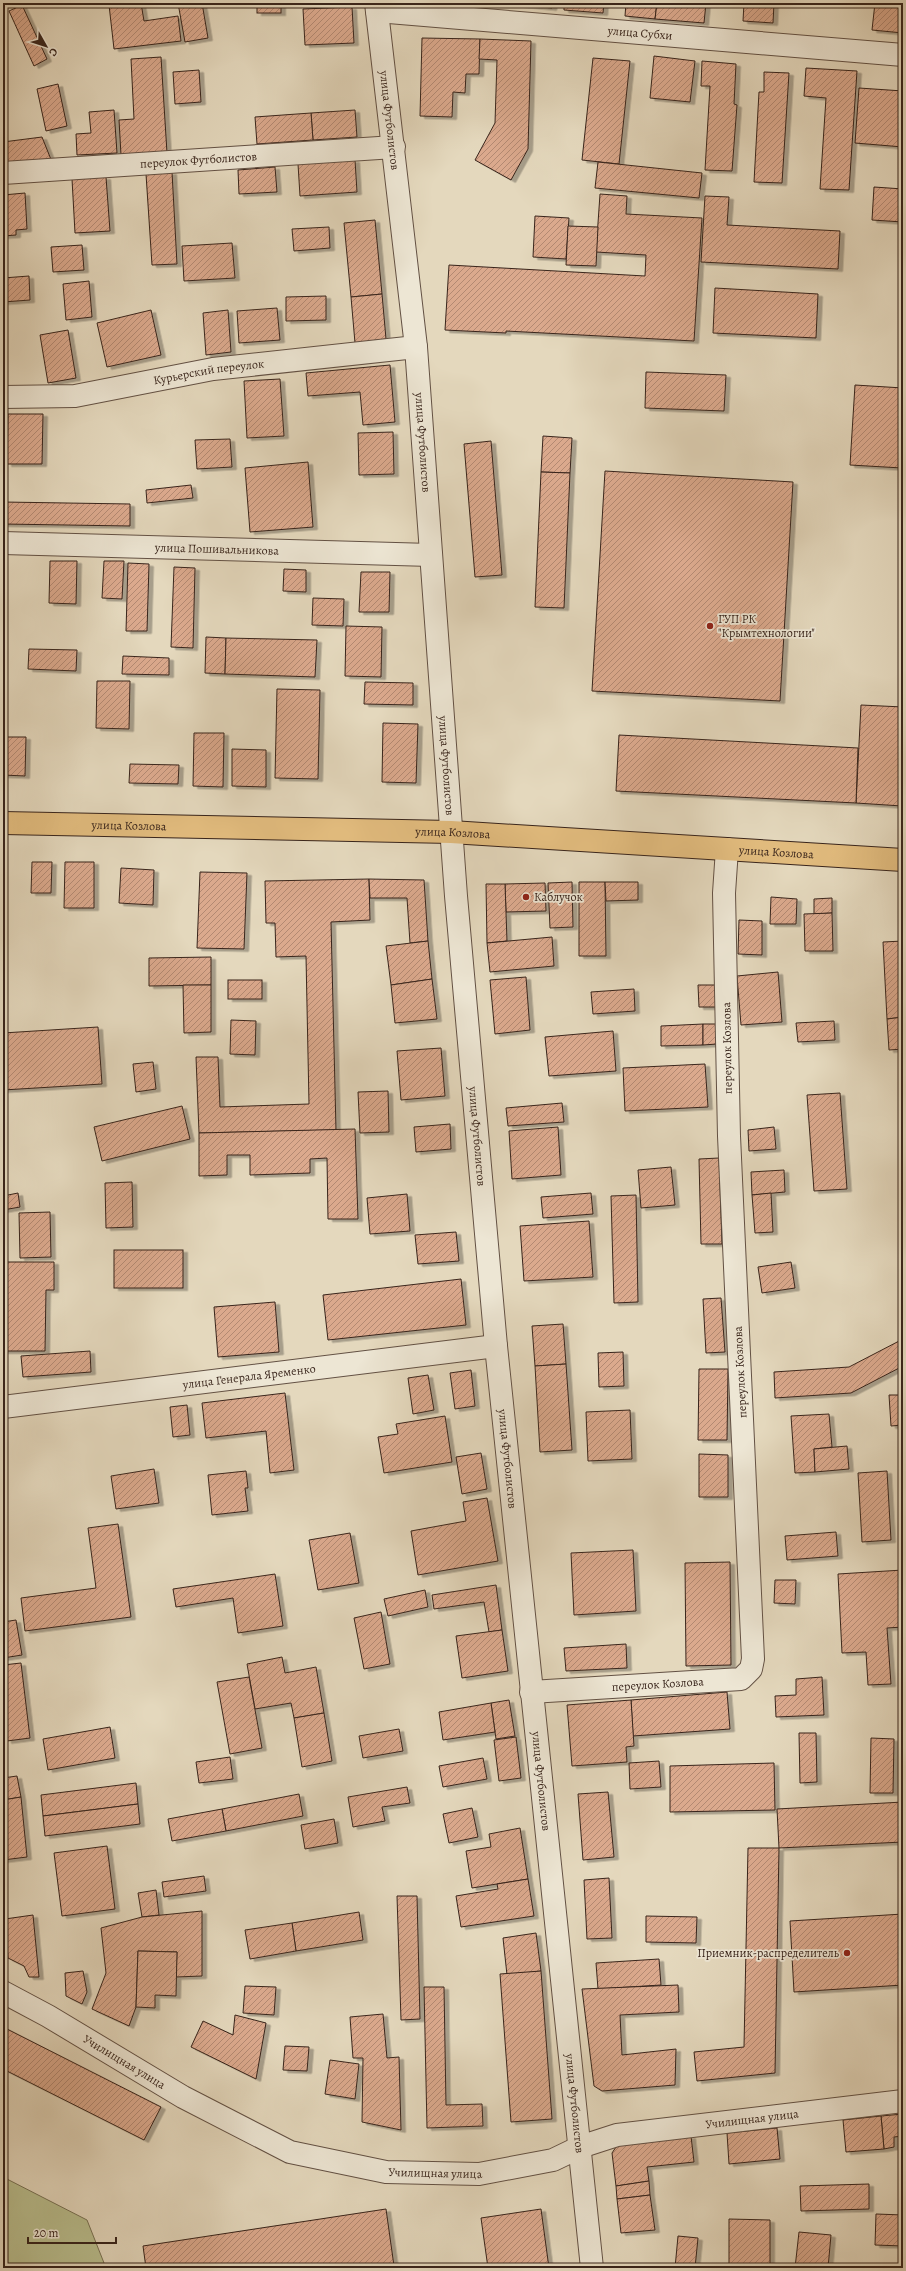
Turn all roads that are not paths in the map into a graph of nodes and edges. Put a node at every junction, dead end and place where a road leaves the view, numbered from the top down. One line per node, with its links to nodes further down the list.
1 (376, 7): 2 (street, улица Субхи); 3 (street, улица Футболистов)
2 (903, 55)
3 (394, 147): 4 (street, переулок Футболистов); 5 (street, улица Футболистов)
4 (3, 173)
5 (416, 347): 6 (street, Курьерский переулок); 8 (street, улица Футболистов)
6 (3, 397)
7 (3, 543): 8 (street, улица Пошивальникова)
8 (431, 555): 10 (street, улица Футболистов)
9 (3, 823): 10 (main road, улица Козлова)
10 (451, 832): 11 (main road, улица Козлова); 13 (street, улица Футболистов)
11 (727, 850): 12 (main road, улица Козлова); 15 (street, переулок Козлова)
12 (903, 860)
13 (496, 1346): 14 (street, улица Генерала Яременко); 15 (street, улица Футболистов)
14 (3, 1407)
15 (531, 1692): 18 (street, улица Футболистов)
16 (3, 1992): 18 (street, Училищная улица)
17 (903, 2101): 18 (street, Училищная улица)
18 (580, 2148): 19 (street, улица Футболистов)
19 (592, 2268)

